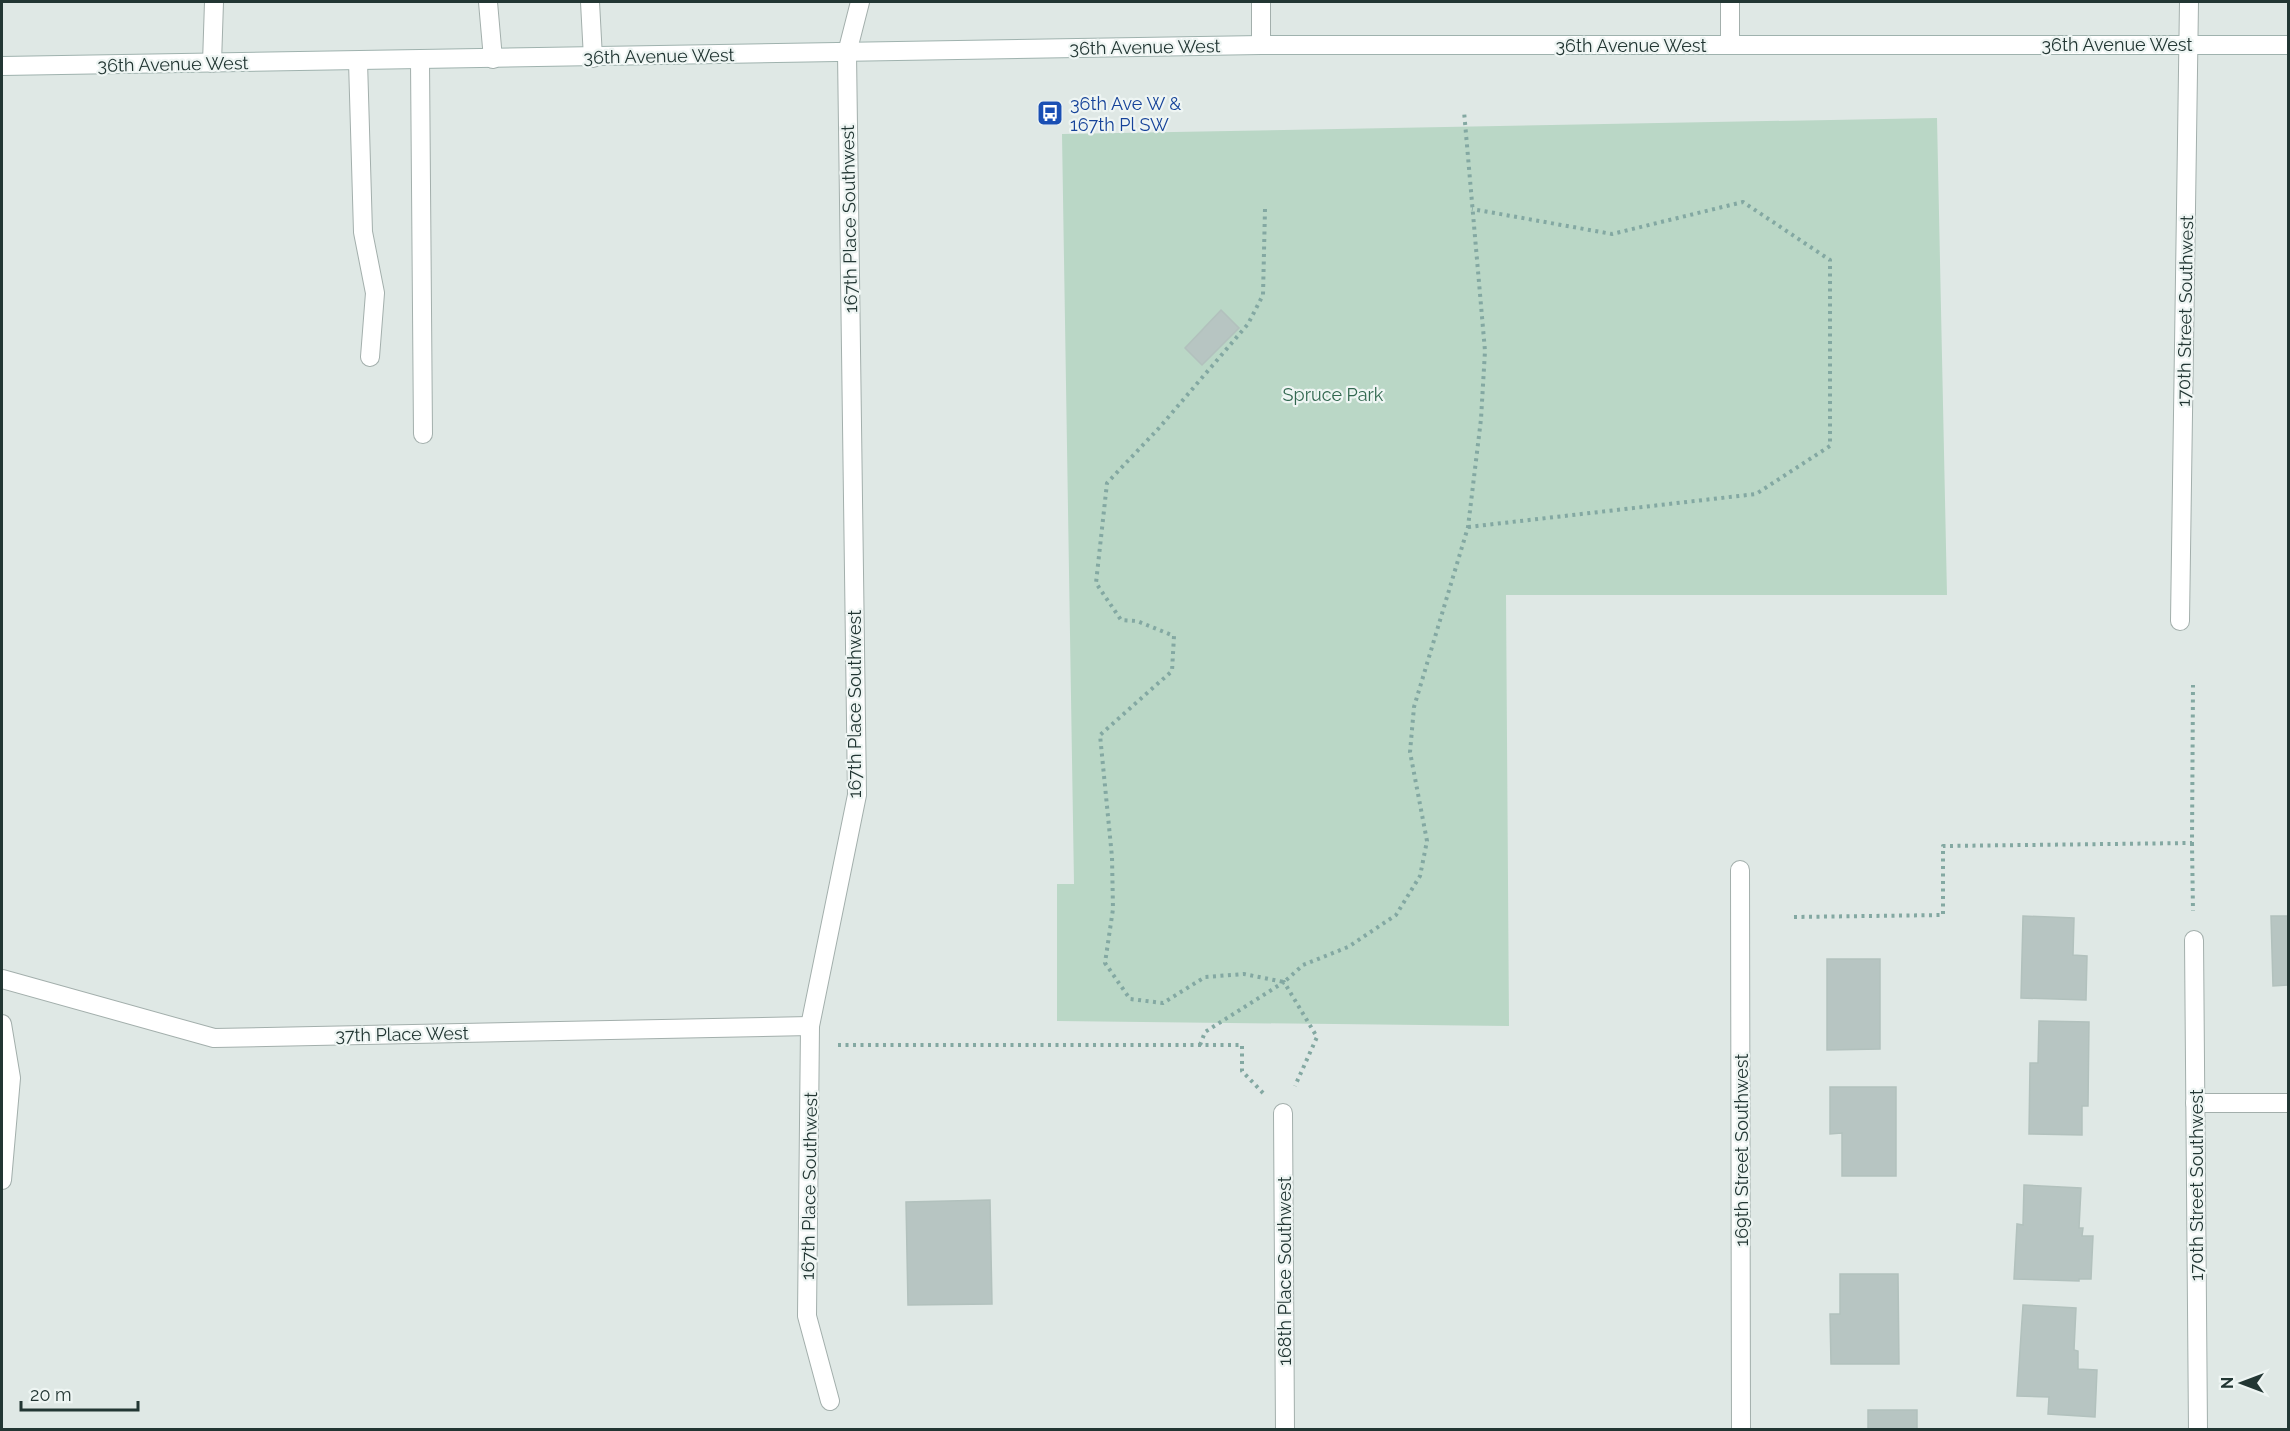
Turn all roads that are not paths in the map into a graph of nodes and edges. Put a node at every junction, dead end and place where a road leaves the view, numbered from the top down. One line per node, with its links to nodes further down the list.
1 (214, 2): 17 (street)
2 (488, 2): 14 (street)
3 (590, 2): 13 (street)
4 (860, 2): 12 (street, 167th Place Southwest)
5 (1261, 2): 9 (street)
6 (1731, 2): 10 (street)
7 (2189, 2): 8 (street, 170th Street Southwest)
8 (2190, 44): 10 (street, 36th Avenue West); 11 (street, 36th Avenue West); 21 (street, 170th Street Southwest)
9 (1261, 45): 10 (street, 36th Avenue West); 12 (street, 36th Avenue West)
10 (1731, 45)
11 (2289, 45)
12 (847, 53): 13 (street, 36th Avenue West); 26 (street, 167th Place Southwest)
13 (593, 58): 14 (street, 36th Avenue West)
14 (494, 59): 15 (street, 36th Avenue West)
15 (420, 61): 16 (street, 36th Avenue West); 20 (street)
16 (358, 62): 17 (street, 36th Avenue West); 19 (street)
17 (212, 63): 18 (street, 36th Avenue West)
18 (2, 66)
19 (370, 357)
20 (423, 434)
21 (2180, 621)
22 (1740, 870): 33 (street, 169th Street Southwest)
23 (2194, 940): 27 (street, 170th Street Southwest)
24 (2, 980): 26 (street, 37th Place West)
25 (2, 1024): 30 (street)
26 (810, 1026): 31 (street, 167th Place Southwest)
27 (2195, 1103): 28 (street); 34 (street, 170th Street Southwest)
28 (2289, 1103)
29 (1283, 1113): 32 (street, 168th Place Southwest)
30 (2, 1180)
31 (830, 1401)
32 (1285, 1430)
33 (1741, 1430)
34 (2198, 1430)

